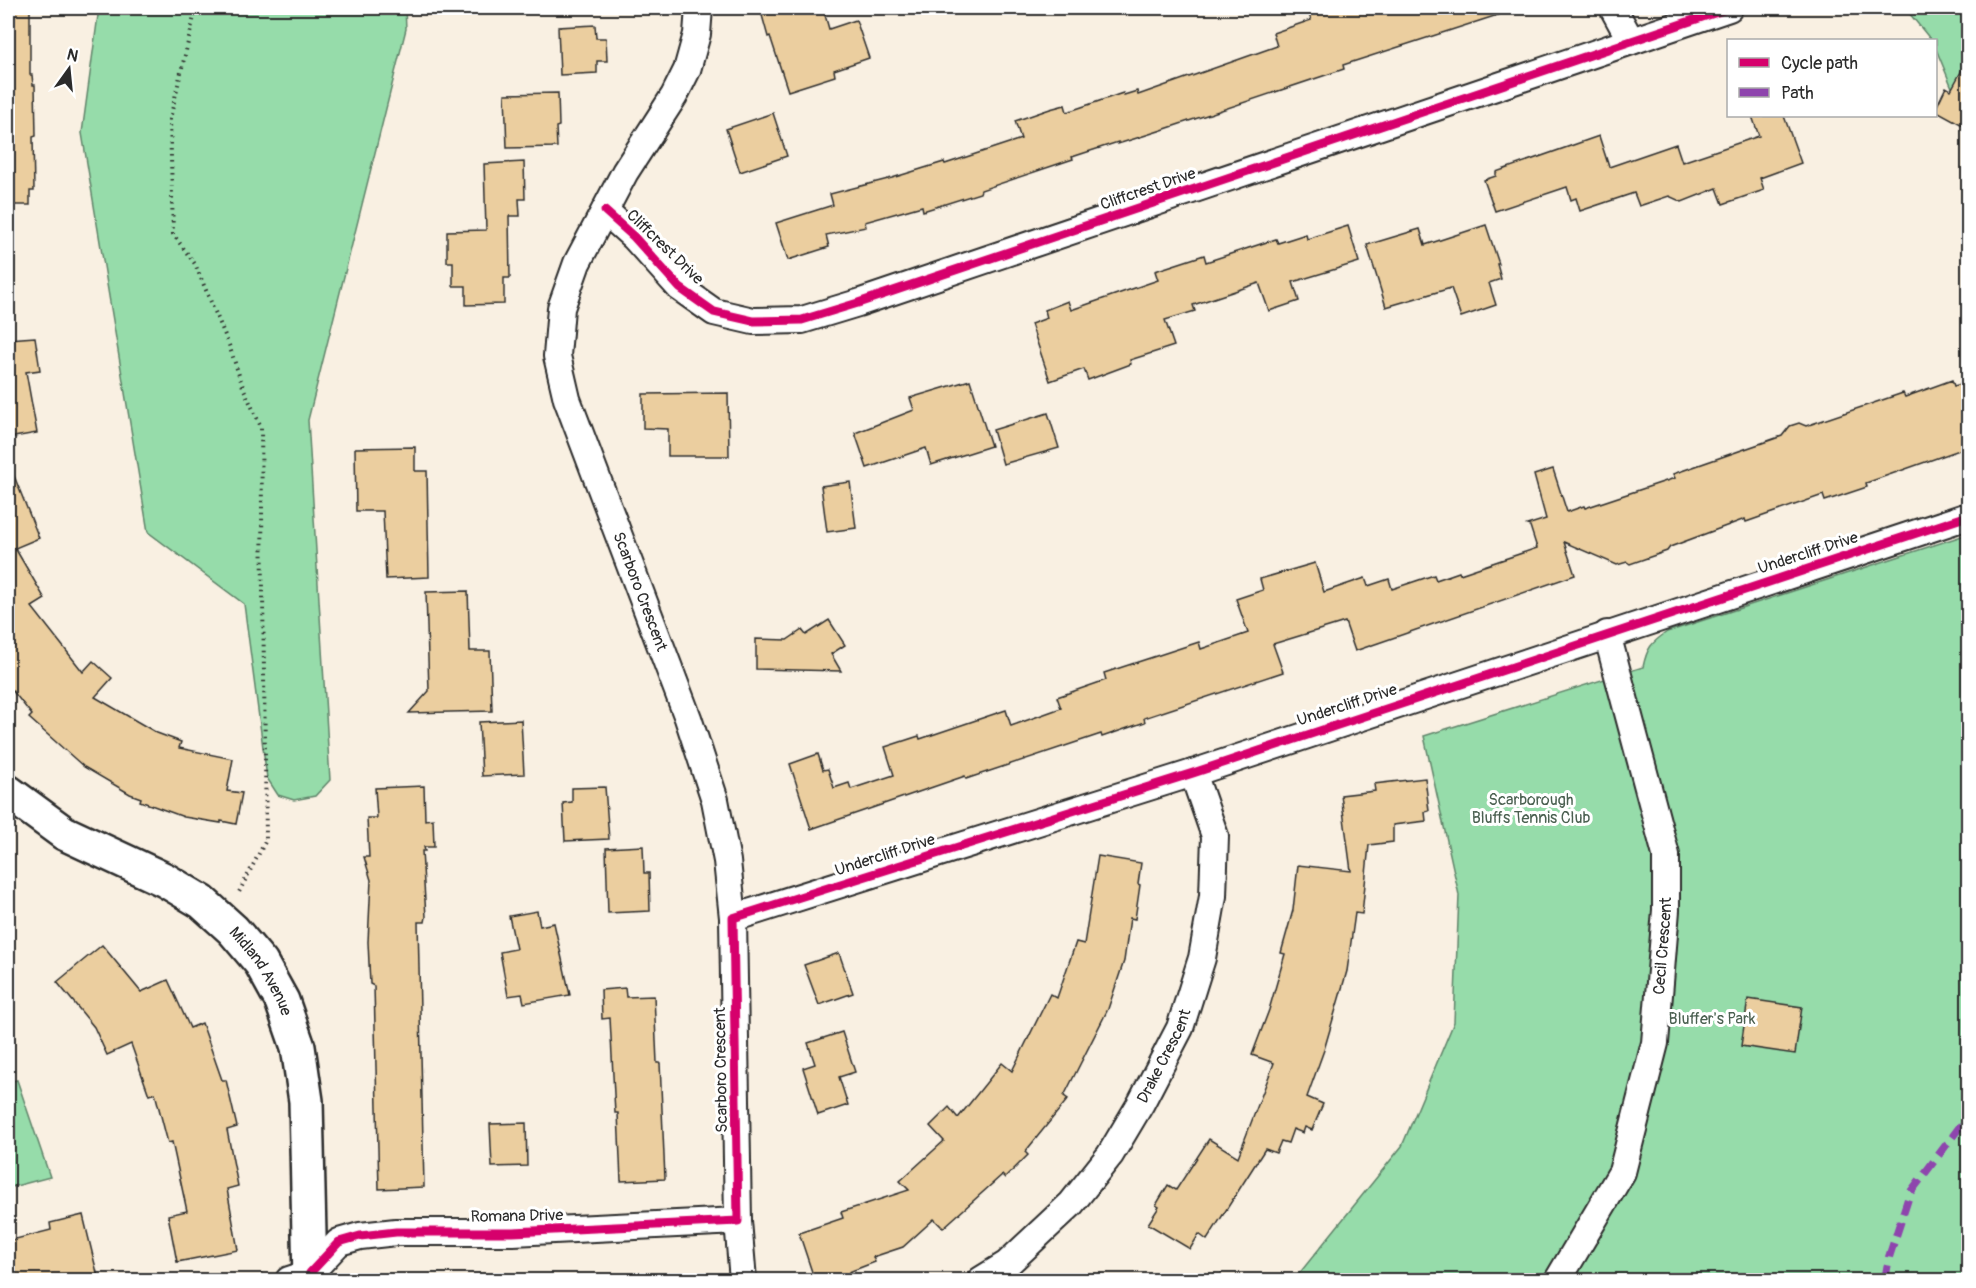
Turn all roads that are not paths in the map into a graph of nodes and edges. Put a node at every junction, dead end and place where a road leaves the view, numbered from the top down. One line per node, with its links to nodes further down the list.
1 (699, 8): 5 (street, Scarboro Crescent)
2 (1613, 8): 4 (street)
3 (1729, 8): 4 (street, Cliffcrest Drive)
4 (1631, 41): 5 (street, Cliffcrest Drive)
5 (605, 211): 10 (street, Scarboro Crescent)
6 (1968, 516): 7 (street, Undercliff Drive)
7 (1608, 634): 8 (street, Undercliff Drive); 15 (street, Cecil Crescent)
8 (1193, 773): 10 (street, Undercliff Drive); 14 (street, Drake Crescent)
9 (8, 792): 12 (street, Midland Avenue)
10 (733, 918): 11 (street, Scarboro Crescent)
11 (738, 1221): 12 (street, Romana Drive); 13 (street, Scarboro Crescent)
12 (303, 1278)
13 (743, 1281)
14 (981, 1281)
15 (1558, 1281)

